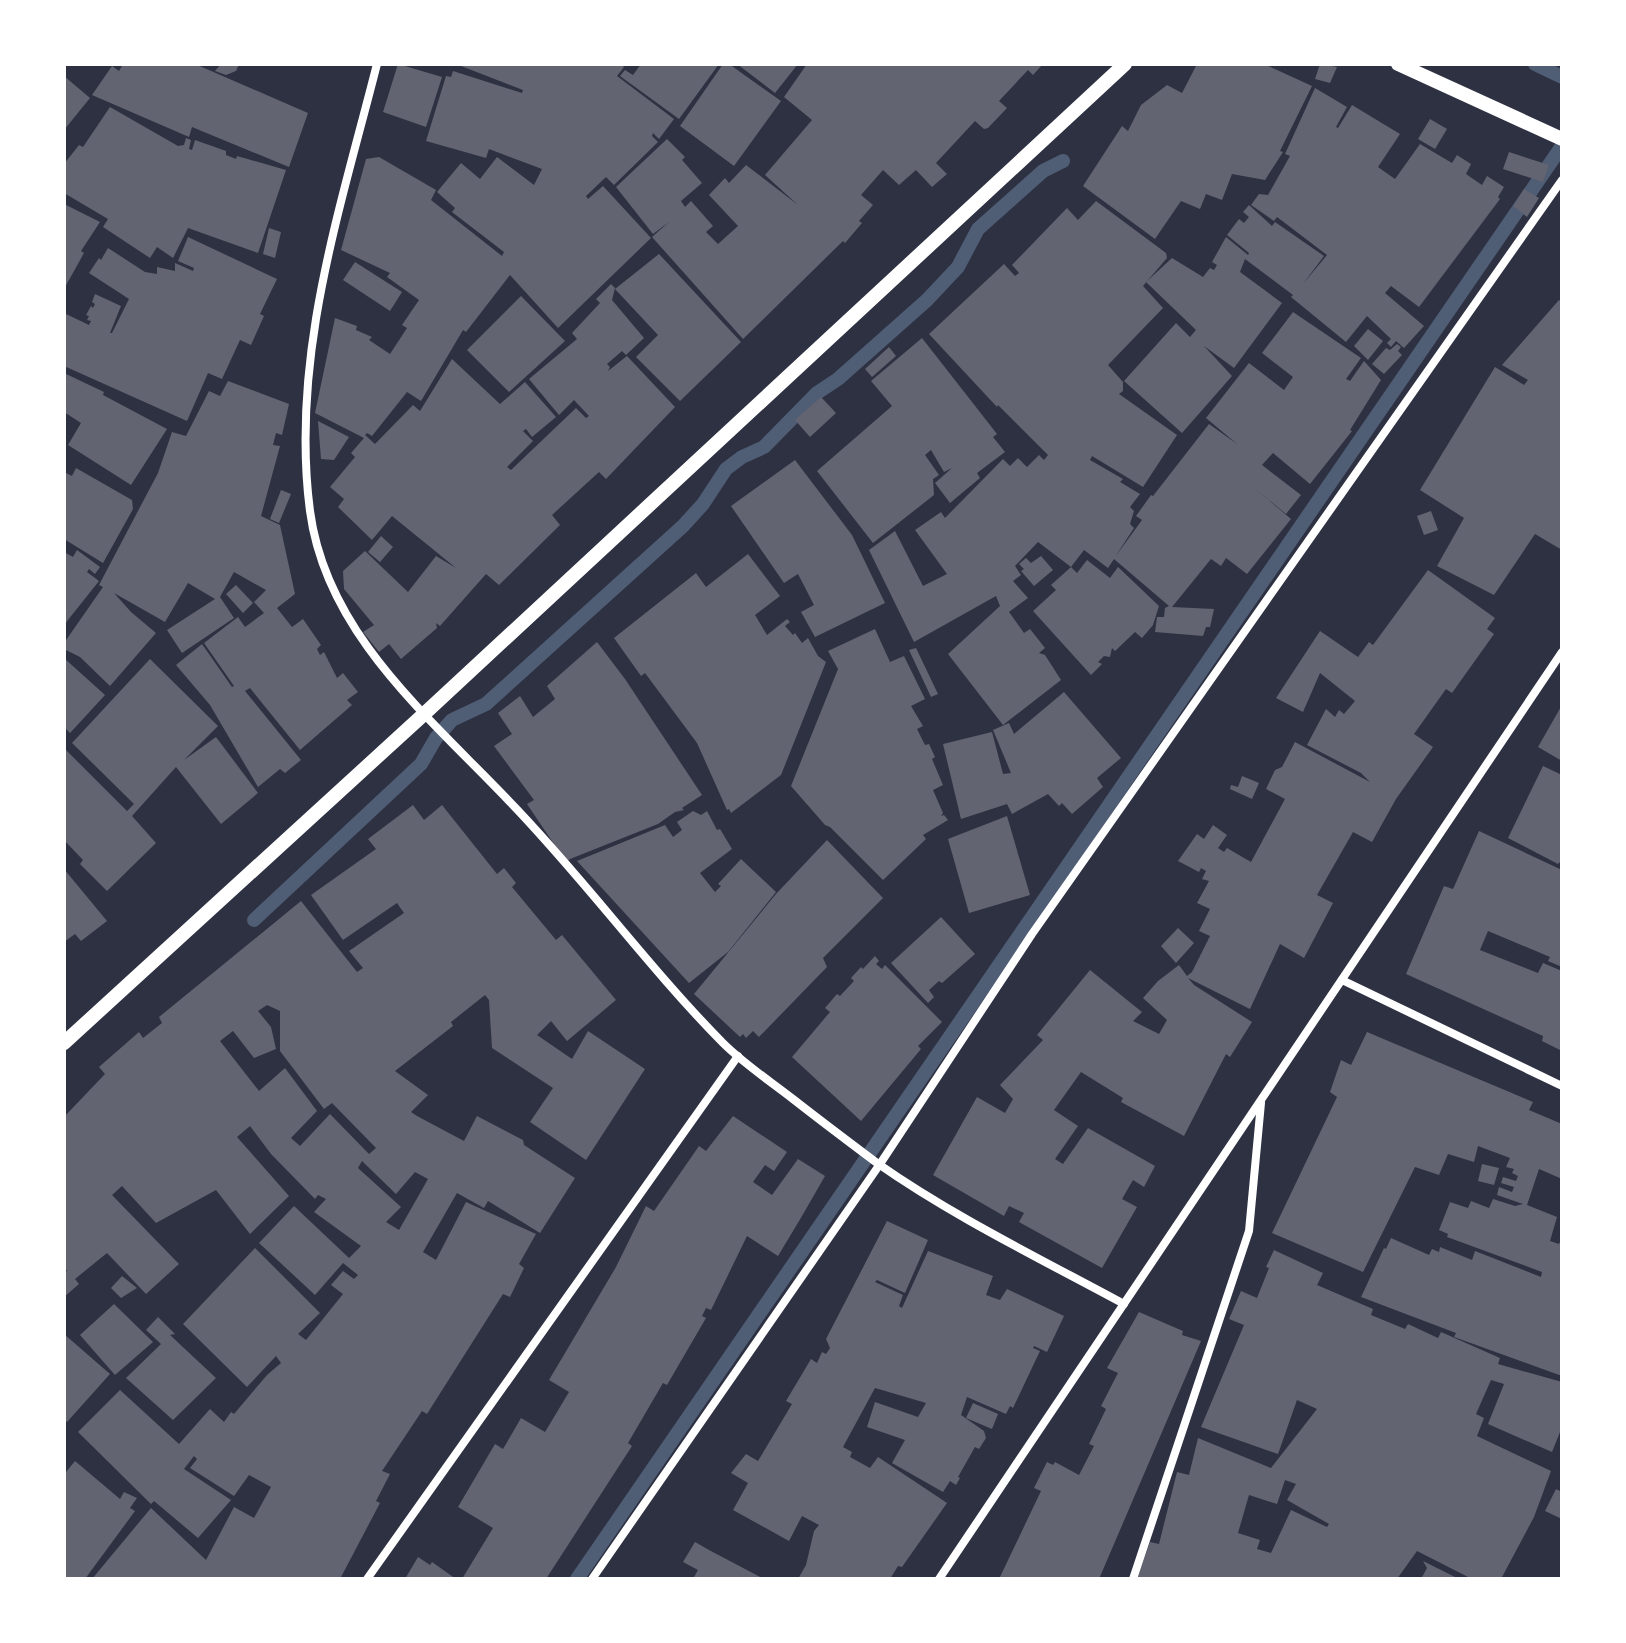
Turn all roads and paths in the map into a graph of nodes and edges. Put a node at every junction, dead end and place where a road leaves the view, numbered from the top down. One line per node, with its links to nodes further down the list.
1 (377, 64): 7 (street)
2 (1125, 64): 7 (street)
3 (1398, 64): 4 (street)
4 (1562, 139)
5 (1562, 180): 13 (street)
6 (1562, 652): 8 (street)
7 (423, 715): 9 (street); 10 (street)
8 (1342, 980): 11 (street); 12 (street)
9 (64, 1043)
10 (738, 1056): 13 (street); 15 (street)
11 (1562, 1086)
12 (1261, 1099): 14 (street); 18 (street)
13 (880, 1164): 14 (street); 16 (street)
14 (1124, 1304): 17 (street)
15 (367, 1579)
16 (592, 1579)
17 (939, 1579)
18 (1133, 1579)

